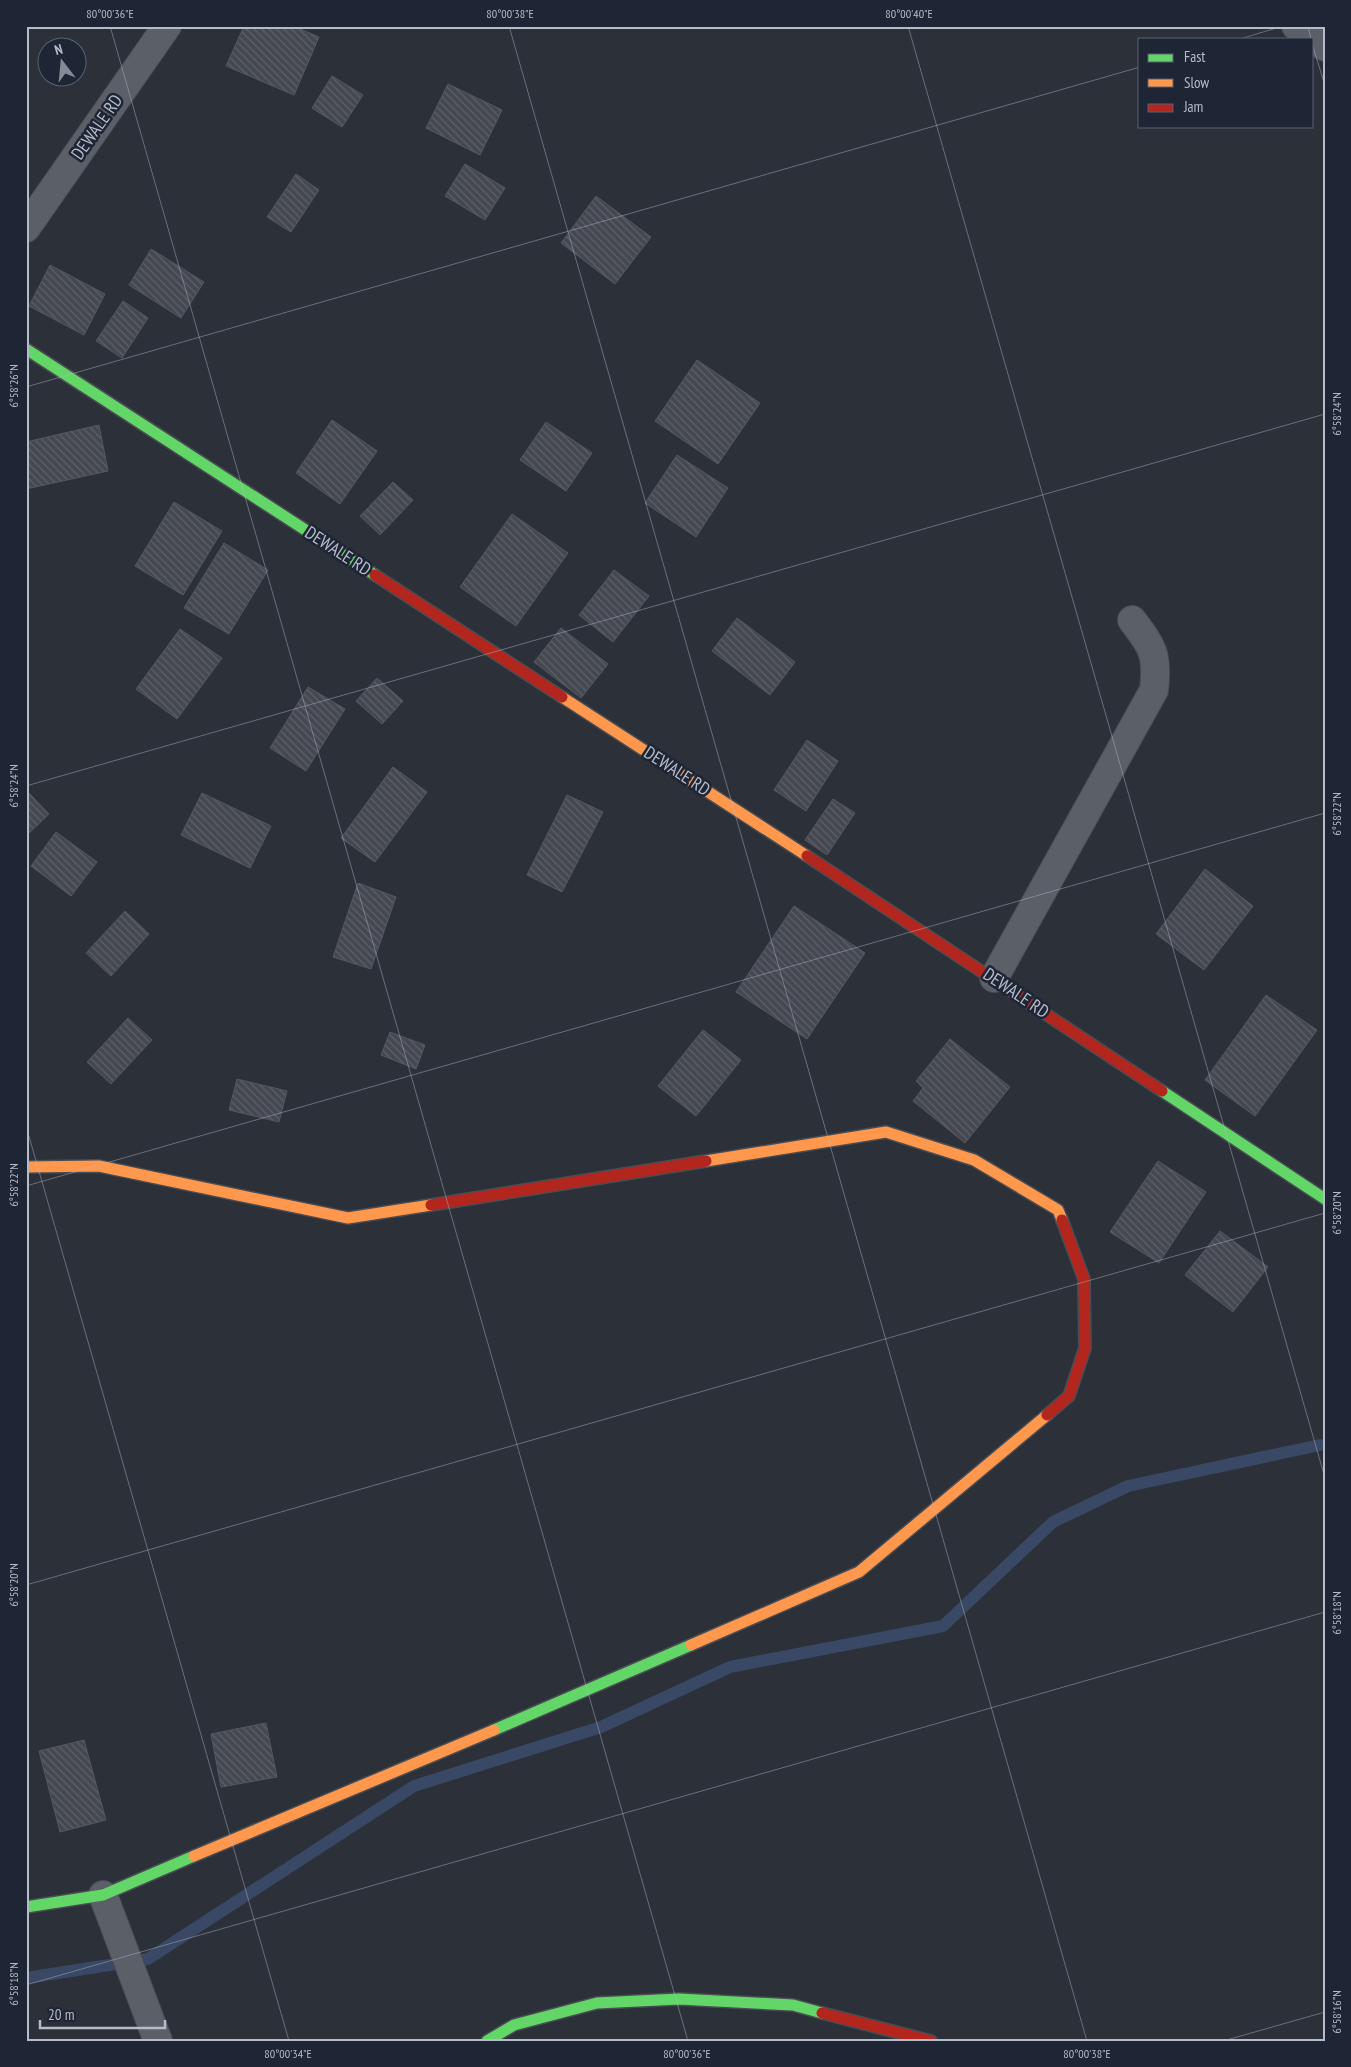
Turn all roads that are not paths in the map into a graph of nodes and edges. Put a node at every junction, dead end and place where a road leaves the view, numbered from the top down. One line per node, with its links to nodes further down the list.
1 (168, 26): 6 (street, DEWALE RD)
2 (1296, 26): 3 (street)
3 (1313, 38)
4 (1314, 39): 5 (street)
5 (1325, 47)
6 (26, 228)
7 (26, 349): 9 (street, DEWALE RD)
8 (1132, 620): 9 (street)
9 (994, 978): 11 (street, DEWALE RD)
10 (26, 1167): 12 (street)
11 (1325, 1199)
12 (103, 1895): 13 (street); 14 (street)
13 (26, 1907)
14 (158, 2041)
15 (487, 2041): 16 (street)
16 (931, 2041)

